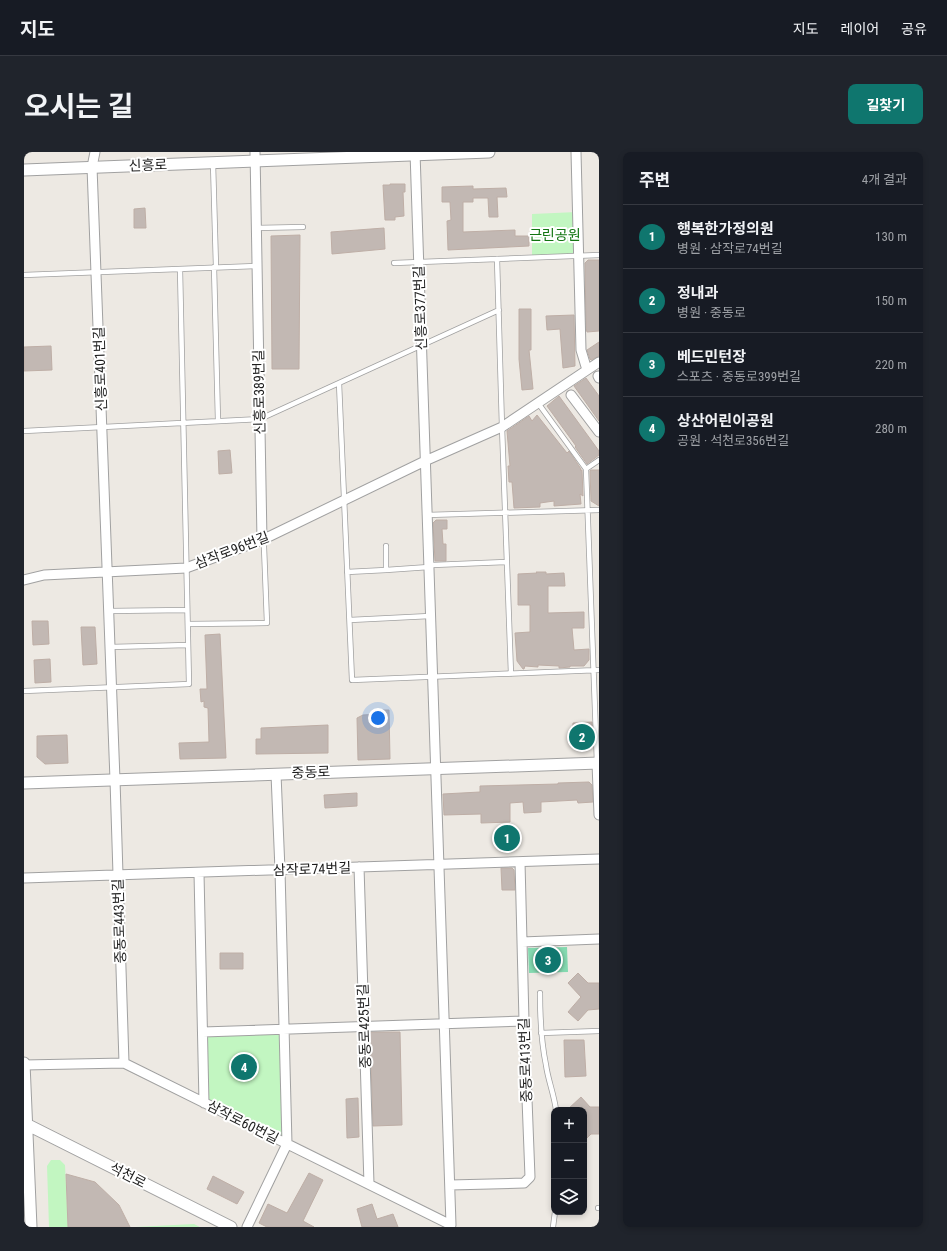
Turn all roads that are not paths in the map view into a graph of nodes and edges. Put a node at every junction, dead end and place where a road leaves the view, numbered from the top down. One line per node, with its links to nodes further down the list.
1 (95, 152): 7 (street, 신흥로401번길)
2 (489, 152): 4 (street, 신흥로)
3 (576, 152): 12 (street)
4 (415, 153): 5 (street, 신흥로); 14 (street, 신흥로377번길)
5 (255, 156): 6 (street, 신흥로); 10 (street, 신흥로389번길)
6 (213, 163): 7 (street, 신흥로); 17 (lane)
7 (92, 167): 8 (street, 신흥로); 19 (street, 신흥로401번길)
8 (24, 170)
9 (303, 227): 10 (lane)
10 (256, 228): 16 (street, 신흥로389번길)
11 (599, 255): 12 (lane)
12 (578, 256): 13 (lane); 24 (street)
13 (497, 259): 14 (lane); 21 (lane)
14 (418, 261): 15 (lane); 22 (street, 신흥로377번길)
15 (394, 263)
16 (257, 266): 17 (lane); 28 (street, 신흥로389번길)
17 (215, 267): 18 (lane); 29 (lane)
18 (180, 268): 19 (lane); 30 (lane)
19 (96, 272): 20 (lane); 32 (street, 신흥로401번길)
20 (24, 275)
21 (499, 310): 22 (lane); 31 (lane)
22 (421, 345): 25 (lane); 36 (street, 신흥로377번길)
23 (599, 362): 24 (street, 삼작로96번길)
24 (587, 370): 27 (street, 삼작로96번길)
25 (339, 383): 28 (lane); 38 (lane)
26 (571, 394): 34 (street)
27 (538, 403): 31 (street, 삼작로96번길); 37 (lane)
28 (260, 419): 29 (lane); 43 (street, 신흥로389번길)
29 (218, 421): 30 (lane)
30 (184, 422): 32 (lane); 47 (lane)
31 (502, 427): 36 (street, 삼작로96번길); 41 (lane)
32 (102, 428): 33 (lane); 49 (street, 신흥로401번길)
33 (24, 431)
34 (599, 432)
35 (599, 460): 37 (lane)
36 (425, 461): 38 (street, 삼작로96번길); 42 (street, 신흥로377번길)
37 (586, 469): 39 (lane)
38 (344, 500): 43 (street, 삼작로96번길); 50 (lane)
39 (587, 510): 40 (lane); 41 (lane); 59 (lane)
40 (599, 510)
41 (505, 512): 42 (lane); 45 (lane)
42 (427, 515): 46 (street, 신흥로377번길)
43 (262, 540): 47 (street, 삼작로96번길); 56 (lane, 신흥로389번길)
44 (386, 546): 48 (lane)
45 (506, 562): 46 (lane); 61 (lane)
46 (429, 567): 48 (lane); 54 (street, 신흥로377번길)
47 (186, 568): 49 (street, 삼작로96번길); 52 (lane)
48 (386, 570): 50 (lane)
49 (107, 572): 51 (street, 삼작로96번길); 53 (street, 신흥로401번길)
50 (347, 572): 55 (lane)
51 (24, 580)
52 (187, 610): 53 (lane); 56 (lane)
53 (109, 611): 58 (street, 신흥로401번길)
54 (430, 616): 55 (lane); 62 (street, 신흥로377번길)
55 (350, 620): 62 (lane)
56 (188, 624): 57 (lane)
57 (188, 645): 58 (lane); 63 (lane)
58 (110, 648): 63 (street, 신흥로401번길)
59 (593, 670): 60 (lane); 61 (lane); 65 (lane)
60 (599, 670)
61 (511, 674): 62 (lane)
62 (433, 677): 66 (street, 신흥로377번길)
63 (112, 688): 64 (lane); 68 (street, 중동로443번길)
64 (24, 691)
65 (598, 763): 66 (street, 중동로); 70 (street)
66 (436, 768): 67 (street, 중동로); 73 (street, 신흥로377번길)
67 (276, 774): 68 (street, 중동로); 75 (street)
68 (115, 780): 69 (street, 중동로); 77 (street, 중동로443번길)
69 (24, 783)
70 (599, 815)
71 (599, 859): 72 (street, 삼작로74번길)
72 (520, 862): 73 (street, 삼작로74번길); 80 (street, 중동로413번길)
73 (439, 864): 74 (street, 삼작로74번길); 83 (street, 신흥로377번길)
74 (359, 867): 75 (street, 삼작로74번길); 84 (street, 중동로425번길)
75 (280, 870): 76 (street, 삼작로74번길); 85 (street)
76 (199, 872): 77 (street, 삼작로74번길); 87 (street)
77 (118, 875): 78 (street, 삼작로74번길); 89 (street, 중동로443번길)
78 (24, 878)
79 (599, 939): 80 (street)
80 (522, 942): 82 (street, 중동로413번길)
81 (540, 993): 88 (lane)
82 (524, 1021): 83 (street); 96 (street, 중동로413번길)
83 (444, 1024): 84 (street); 96 (street, 신흥로377번길)
84 (364, 1027): 85 (street); 95 (street, 중동로425번길)
85 (284, 1030): 87 (street); 94 (street)
86 (599, 1031): 88 (lane)
87 (203, 1032): 91 (street)
88 (541, 1033): 92 (lane)
89 (124, 1063): 90 (street, 삼작로60번길); 91 (street, 삼작로60번길)
90 (24, 1064): 93 (street)
91 (204, 1102): 94 (street, 삼작로60번길)
92 (556, 1107)
93 (25, 1124): 99 (street); 100 (street, 석천로)
94 (287, 1144): 95 (street, 삼작로60번길); 101 (street)
95 (369, 1184): 98 (street, 삼작로60번길)
96 (450, 1185): 98 (street, 신흥로377번길)
97 (554, 1215): 102 (lane)
98 (451, 1226)
99 (31, 1227)
100 (231, 1227)
101 (247, 1227)
102 (552, 1227)

